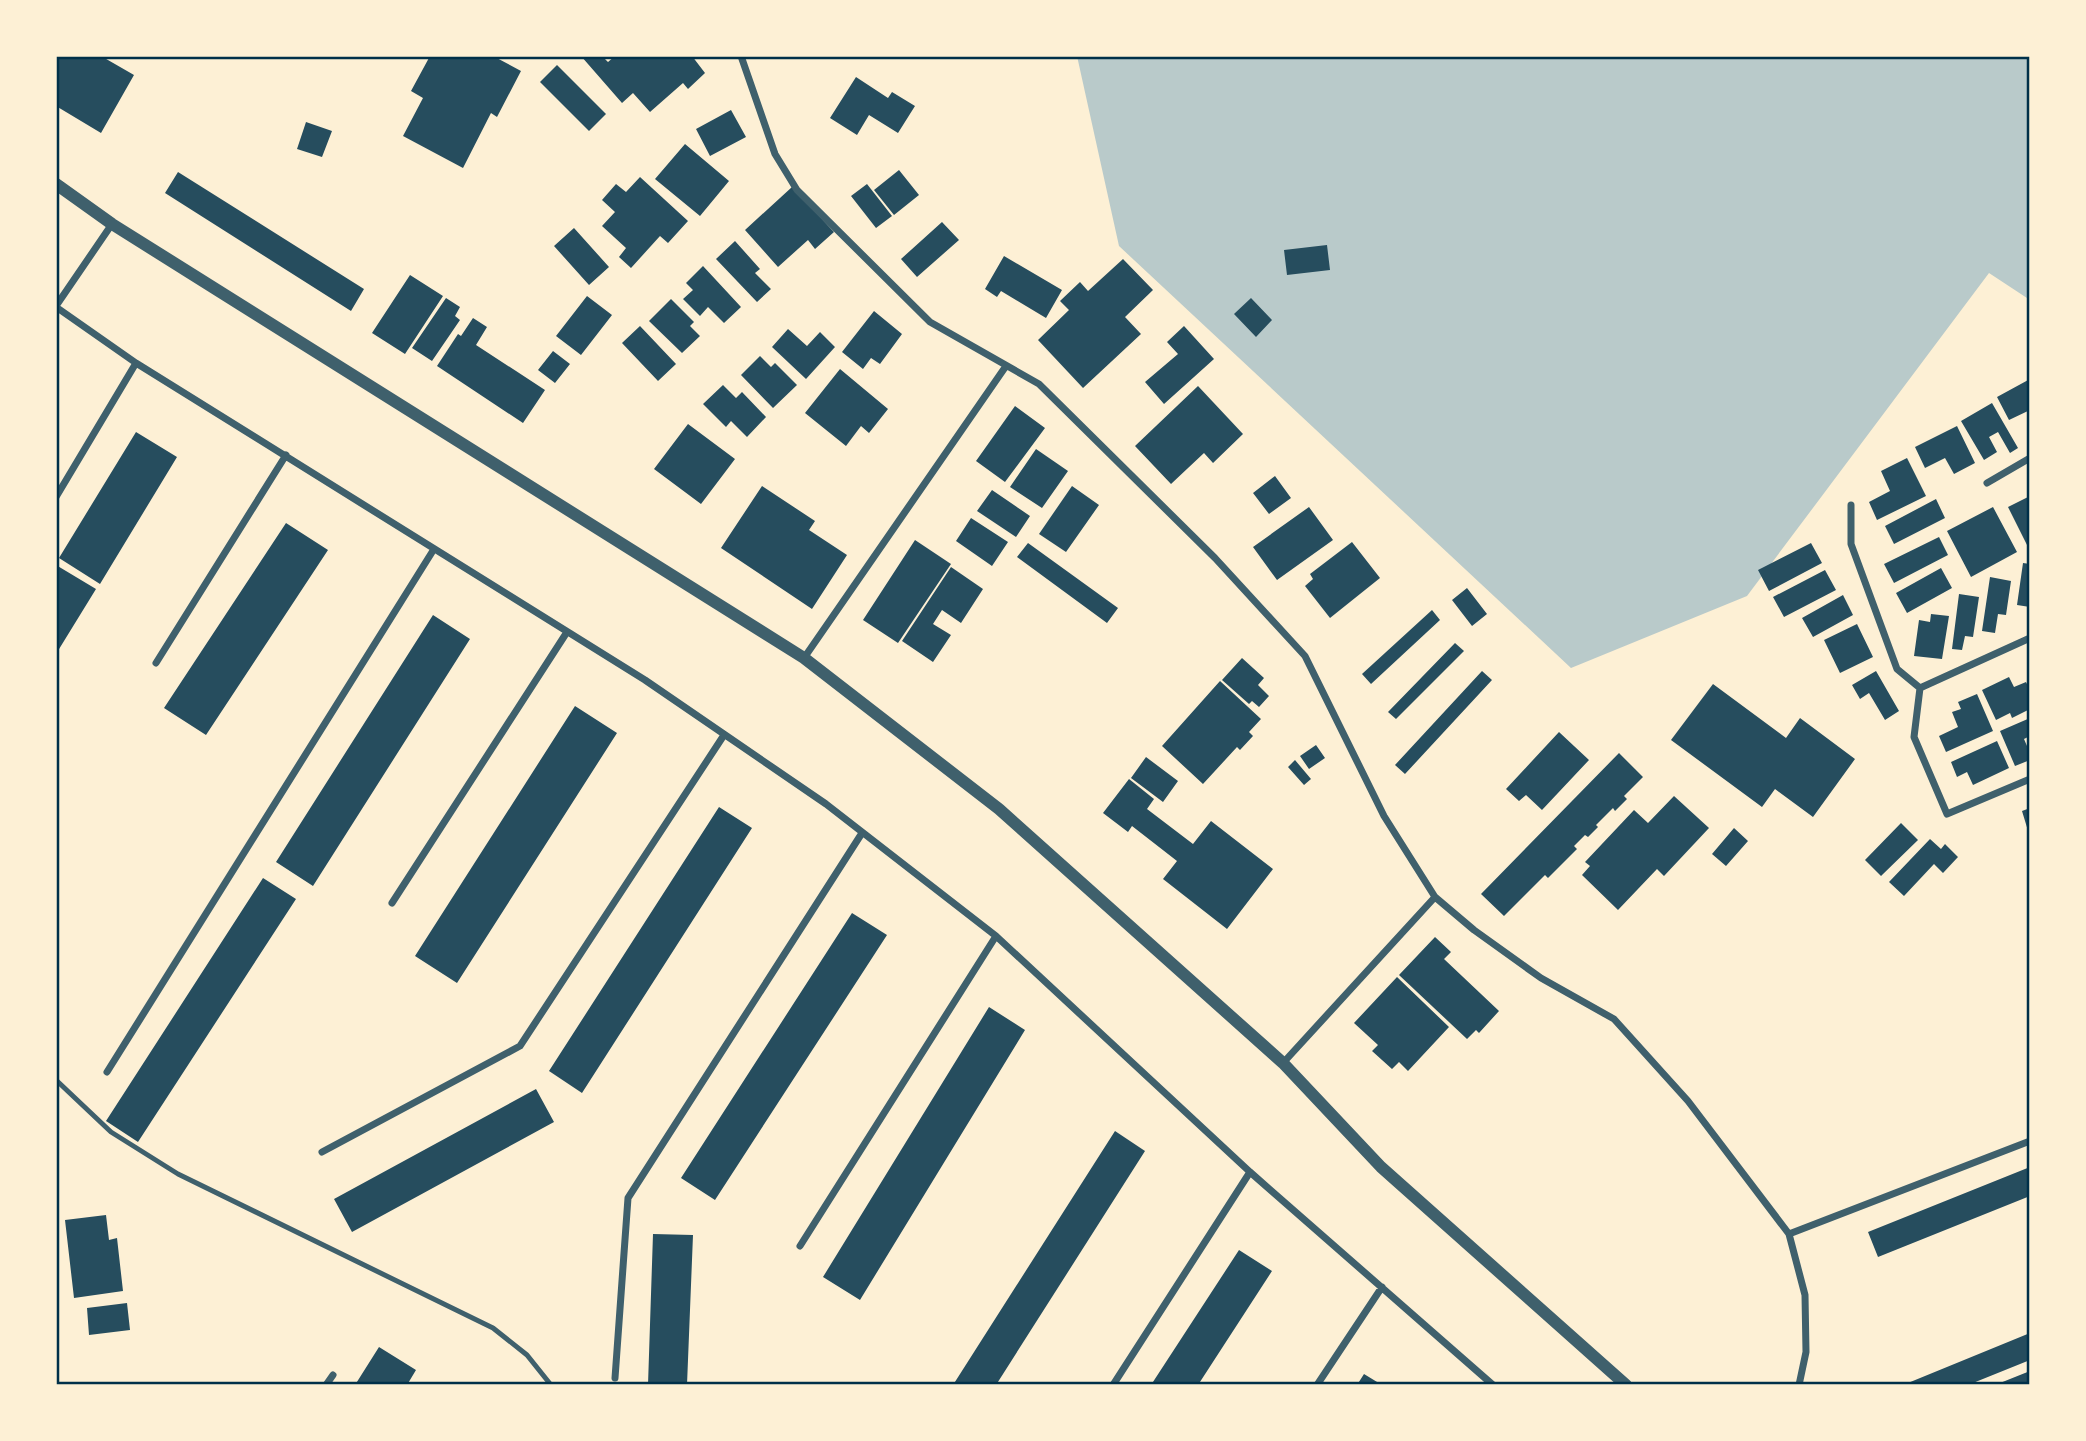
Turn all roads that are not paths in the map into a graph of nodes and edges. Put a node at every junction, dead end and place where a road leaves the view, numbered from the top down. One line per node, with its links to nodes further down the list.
1 (741, 56): 6 (street)
2 (56, 184): 3 (street)
3 (112, 224): 4 (street); 15 (street)
4 (56, 307): 5 (street)
5 (136, 363): 7 (street); 10 (street)
6 (1006, 366): 15 (street); 21 (street)
7 (286, 455): 12 (street); 16 (street)
8 (2030, 458): 9 (street)
9 (1987, 483)
10 (56, 497)
11 (1851, 505): 17 (street)
12 (435, 549): 13 (street); 25 (street)
13 (567, 632): 18 (street); 22 (street)
14 (2030, 638): 17 (street)
15 (804, 658): 24 (street)
16 (156, 663)
17 (1920, 688): 19 (street)
18 (723, 735): 20 (street); 28 (street)
19 (2030, 779)
20 (862, 833): 23 (street); 34 (street)
21 (1435, 897): 24 (street); 30 (street)
22 (392, 903)
23 (996, 936): 29 (street); 31 (street)
24 (1283, 1063): 40 (street)
25 (107, 1072)
26 (56, 1080): 36 (lane)
27 (2030, 1141): 30 (street)
28 (322, 1152)
29 (1250, 1172): 32 (street); 37 (street)
30 (1789, 1234): 41 (street)
31 (800, 1246)
32 (1382, 1287): 38 (street); 39 (street)
33 (333, 1375): 35 (street)
34 (615, 1378)
35 (327, 1385)
36 (551, 1385)
37 (1113, 1385)
38 (1317, 1385)
39 (1493, 1385)
40 (1626, 1385)
41 (1799, 1385)

